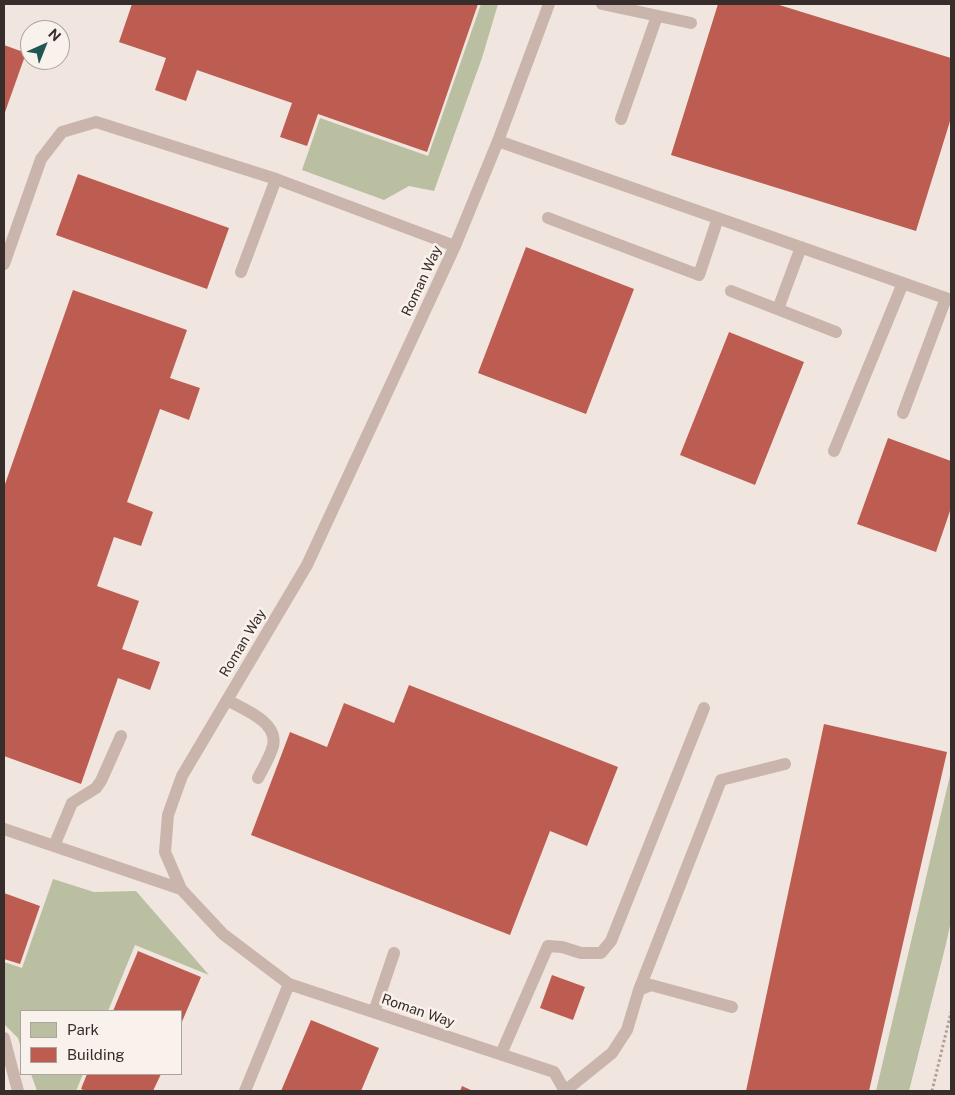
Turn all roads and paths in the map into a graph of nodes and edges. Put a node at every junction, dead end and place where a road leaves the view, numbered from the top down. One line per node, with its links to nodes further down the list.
1 (549, 4): 6 (lane, Roman Way)
2 (602, 4): 3 (lane)
3 (656, 16): 4 (lane); 5 (lane)
4 (691, 24)
5 (621, 119)
6 (498, 141): 9 (lane); 10 (lane, Roman Way)
7 (276, 179): 10 (lane); 12 (lane); 13 (lane)
8 (548, 218): 9 (lane)
9 (718, 218): 11 (lane)
10 (454, 246): 21 (lane, Roman Way)
11 (801, 247): 14 (lane); 17 (lane)
12 (4, 264)
13 (241, 272)
14 (903, 283): 16 (lane); 20 (lane)
15 (731, 291): 17 (lane)
16 (949, 299): 19 (lane)
17 (778, 309): 18 (lane)
18 (836, 332)
19 (903, 413)
20 (834, 451)
21 (227, 700): 25 (lane); 28 (lane, Roman Way)
22 (704, 708): 36 (lane)
23 (121, 736): 27 (lane)
24 (785, 764): 31 (lane)
25 (258, 778)
26 (4, 829): 27 (lane)
27 (54, 846): 28 (lane)
28 (181, 890): 30 (lane, Roman Way)
29 (394, 953): 33 (lane)
30 (289, 984): 33 (lane, Roman Way); 38 (lane)
31 (639, 990): 32 (lane); 39 (lane)
32 (732, 1007)
33 (374, 1012): 36 (lane, Roman Way)
34 (951, 1012): 40 (path)
35 (4, 1038): 37 (lane)
36 (501, 1054): 39 (lane, Roman Way)
37 (18, 1091)
38 (245, 1091)
39 (565, 1091)
40 (932, 1091)

